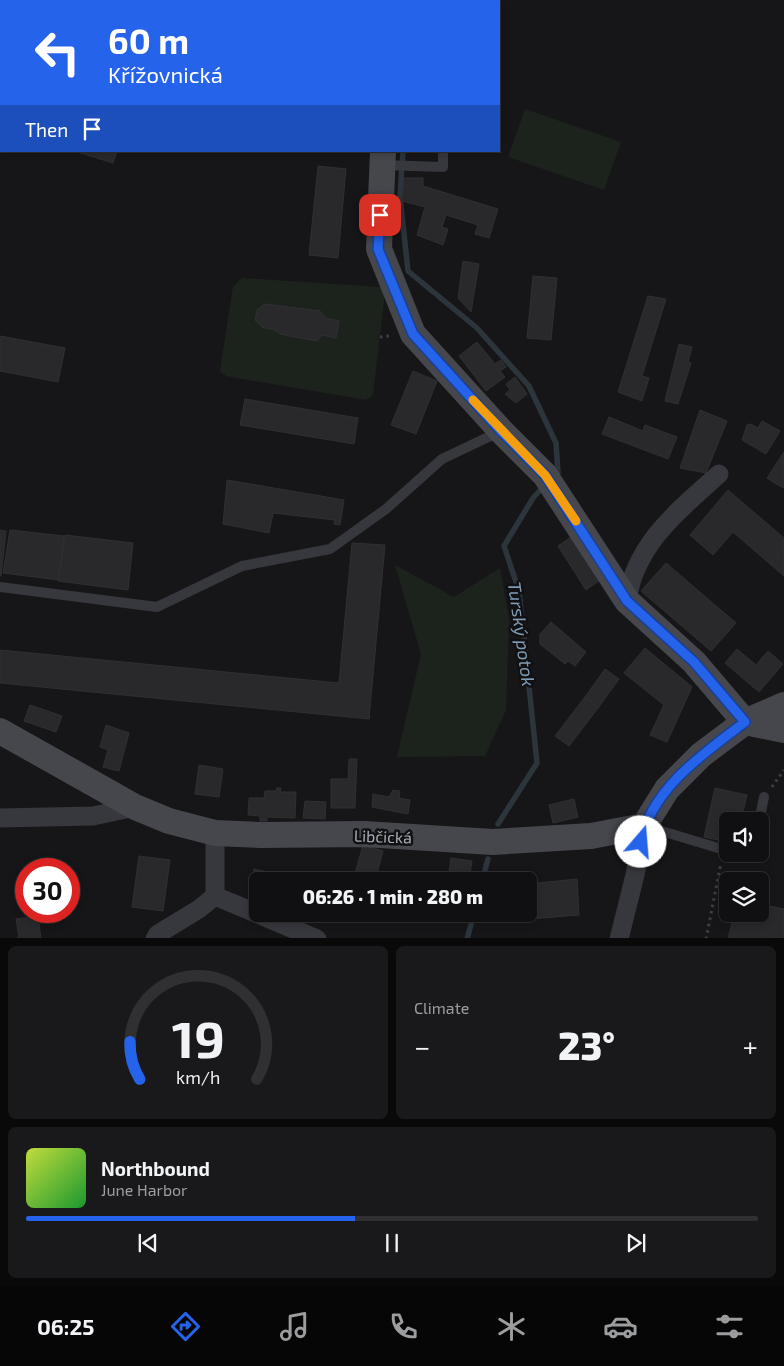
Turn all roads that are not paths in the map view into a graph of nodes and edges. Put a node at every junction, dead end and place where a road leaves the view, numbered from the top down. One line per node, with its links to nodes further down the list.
1 (443, 152): 2 (lane)
2 (382, 158): 3 (street)
3 (501, 431): 5 (lane); 6 (street)
4 (720, 474): 6 (street)
5 (0, 587)
6 (627, 601): 8 (street)
7 (784, 705): 8 (street)
8 (745, 722): 9 (street); 15 (street)
9 (784, 730)
10 (0, 731): 12 (street, Libčická)
11 (764, 798): 13 (lane)
12 (135, 807): 14 (street); 16 (street, Libčická)
13 (761, 812)
14 (0, 818)
15 (644, 826): 16 (street, Libčická); 17 (lane); 23 (street)
16 (215, 833): 18 (street)
17 (719, 848)
18 (215, 896): 19 (street); 21 (street)
19 (249, 910)
20 (278, 922): 22 (street)
21 (155, 938)
22 (317, 938)
23 (618, 938)

